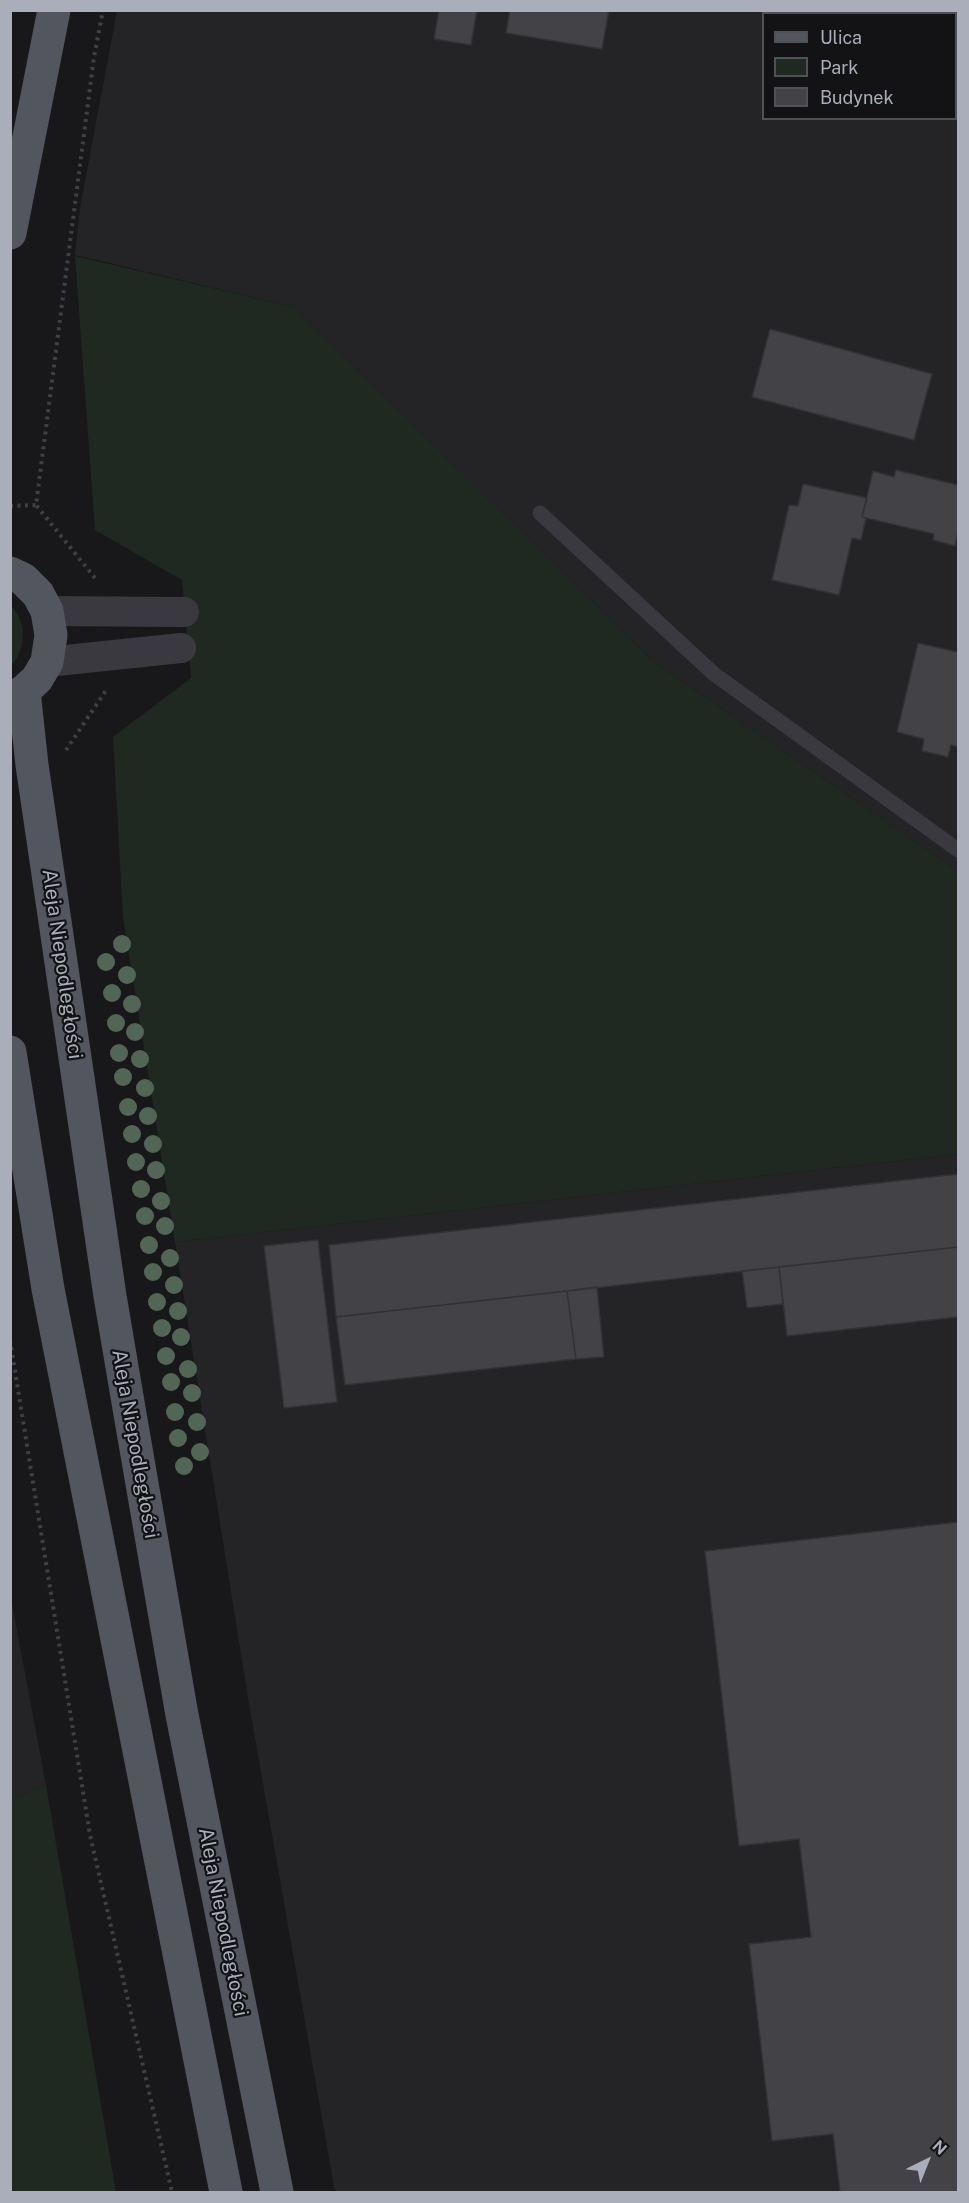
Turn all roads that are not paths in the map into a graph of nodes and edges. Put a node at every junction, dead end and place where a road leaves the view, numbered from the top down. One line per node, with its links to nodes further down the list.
1 (54, 10): 2 (main road)
2 (10, 233)
3 (540, 513): 10 (lane)
4 (10, 573): 5 (main road)
5 (47, 611): 6 (street); 8 (main road)
6 (184, 612)
7 (181, 648): 8 (street)
8 (47, 662): 9 (main road)
9 (17, 695): 13 (main road, Aleja Niepodległości)
10 (958, 850)
11 (10, 1052): 12 (main road)
12 (226, 2193)
13 (277, 2193)

